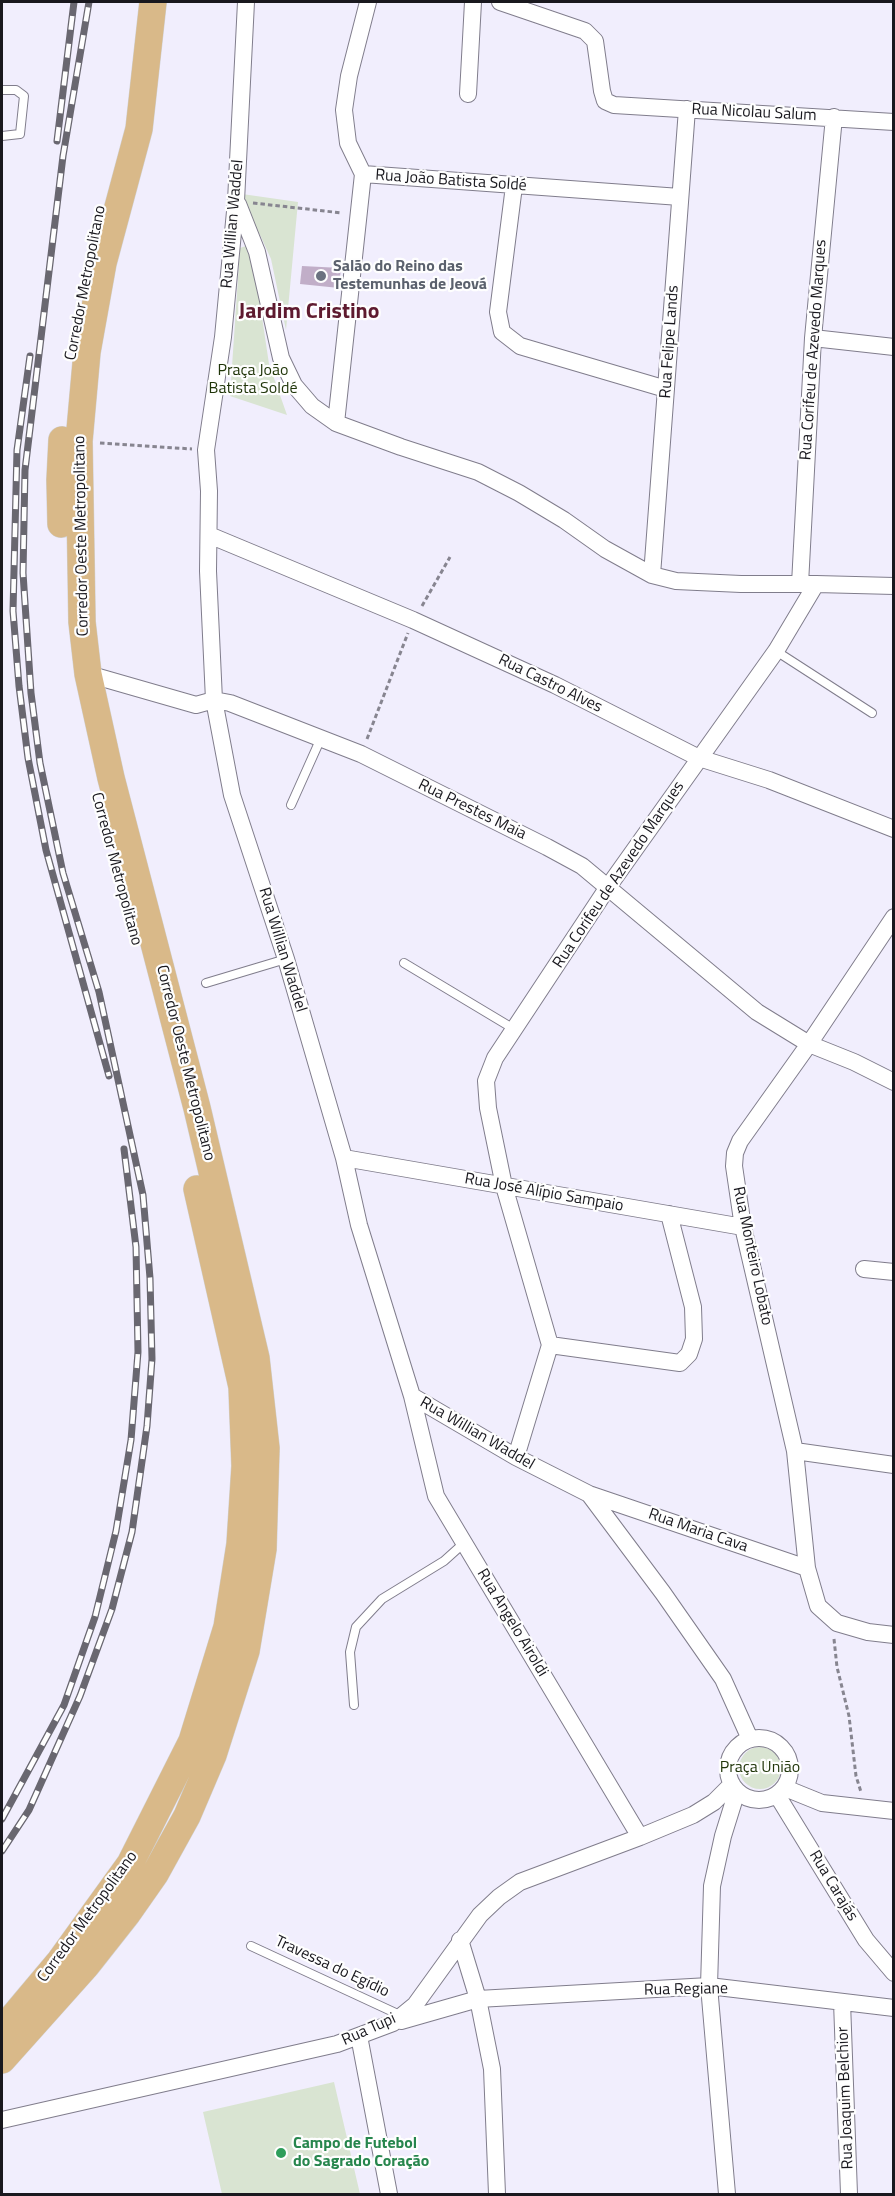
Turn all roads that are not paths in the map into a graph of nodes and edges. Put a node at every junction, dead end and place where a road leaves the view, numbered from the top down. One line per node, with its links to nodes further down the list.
1 (135, 2): 22 (main road, Corredor Metropolitano)
2 (153, 2): 27 (main road, Corredor Oeste Metropolitano)
3 (246, 2): 16 (street, Rua Willian Waddel)
4 (368, 2): 13 (street)
5 (473, 2): 8 (street)
6 (500, 2): 9 (street, Rua Nicolau Salum)
7 (2, 90): 12 (lane)
8 (468, 94)
9 (687, 109): 10 (street, Rua Nicolau Salum); 15 (street, Rua Felipe Lands)
10 (834, 117): 11 (street, Rua Nicolau Salum); 17 (street, Rua Corifeu de Azevedo Marques)
11 (894, 122)
12 (2, 136)
13 (363, 174): 14 (street, Rua João Batista Soldé); 20 (street, Rua João Batista Soldé)
14 (514, 186): 15 (street, Rua João Batista Soldé); 19 (street)
15 (680, 197): 19 (street, Rua Felipe Lands)
16 (236, 201): 20 (street); 21 (street, Rua Willian Waddel)
17 (813, 338): 18 (street); 24 (street, Rua Corifeu de Azevedo Marques)
18 (894, 346)
19 (666, 389): 23 (street, Rua Felipe Lands)
20 (336, 423): 23 (street)
21 (209, 535): 28 (street, Rua Willian Waddel); 31 (street, Rua Castro Alves)
22 (62, 558): 27 (main road); 63 (main road, Corredor Metropolitano)
23 (652, 575): 24 (street)
24 (808, 584): 25 (street); 26 (street, Rua Corifeu de Azevedo Marques)
25 (894, 586)
26 (776, 651): 29 (lane); 31 (street, Rua Corifeu de Azevedo Marques)
27 (88, 674): 28 (street, Rua Prestes Maia); 63 (main road, Corredor Oeste Metropolitano)
28 (214, 700): 30 (street, Rua Prestes Maia); 36 (street, Rua Willian Waddel)
29 (872, 713)
30 (321, 738): 32 (lane); 34 (street, Rua Prestes Maia)
31 (699, 758): 33 (street, Rua Castro Alves); 34 (street, Rua Corifeu de Azevedo Marques)
32 (291, 805)
33 (894, 829)
34 (608, 887): 39 (street, Rua Corifeu de Azevedo Marques); 40 (street, Rua Prestes Maia)
35 (894, 917): 40 (street, Rua Monteiro Lobato)
36 (286, 959): 38 (lane); 42 (street, Rua Willian Waddel)
37 (405, 963): 39 (lane)
38 (206, 983)
39 (514, 1029): 43 (street, Rua Corifeu de Azevedo Marques)
40 (809, 1044): 41 (street, Rua Prestes Maia); 45 (street, Rua Monteiro Lobato)
41 (894, 1082)
42 (344, 1158): 43 (street, Rua José Alípio Sampaio); 49 (street, Rua Willian Waddel)
43 (504, 1186): 44 (street, Rua José Alípio Sampaio); 48 (street, Rua Corifeu de Azevedo Marques)
44 (669, 1214): 45 (street, Rua José Alípio Sampaio); 48 (street)
45 (743, 1227): 50 (street, Rua Monteiro Lobato)
46 (864, 1269): 47 (street)
47 (894, 1272)
48 (550, 1345): 51 (street)
49 (412, 1396): 51 (street, Rua Willian Waddel); 54 (street, Rua Angelo Airoldi)
50 (795, 1451): 52 (street); 55 (street, Rua Monteiro Lobato)
51 (516, 1457): 53 (street, Rua Willian Waddel)
52 (894, 1465)
53 (589, 1494): 55 (street, Rua Maria Cava); 58 (street, Rua Willian Waddel)
54 (464, 1544): 57 (lane); 62 (street, Rua Angelo Airoldi)
55 (807, 1568): 56 (street, Rua Monteiro Lobato)
56 (894, 1635)
57 (354, 1705)
58 (750, 1739): 59 (street); 60 (street)
59 (735, 1788): 60 (street); 62 (street, Rua Tupi); 67 (street)
60 (781, 1791): 61 (street); 66 (street, Rua Carajás)
61 (894, 1811)
62 (640, 1837): 64 (street, Rua Tupi)
63 (116, 1906): 72 (main road, Corredor Metropolitano); 74 (main road, Corredor Oeste Metropolitano)
64 (460, 1941): 68 (street); 71 (street, Rua Tupi)
65 (251, 1946): 71 (lane, Travessa do Egídio)
66 (894, 1973)
67 (709, 1986): 68 (street, Rua Regiane); 69 (street, Rua Regiane); 78 (street)
68 (478, 1999): 71 (street, Rua Regiane); 77 (street)
69 (842, 2002): 70 (street, Rua Regiane); 79 (street, Rua Joaquim Belchior)
70 (894, 2008)
71 (397, 2019): 73 (street, Rua Tupi)
72 (2, 2030)
73 (359, 2037): 75 (street, Rua Tupi); 76 (street)
74 (2, 2060)
75 (2, 2120)
76 (389, 2194)
77 (497, 2194)
78 (727, 2194)
79 (849, 2194)

